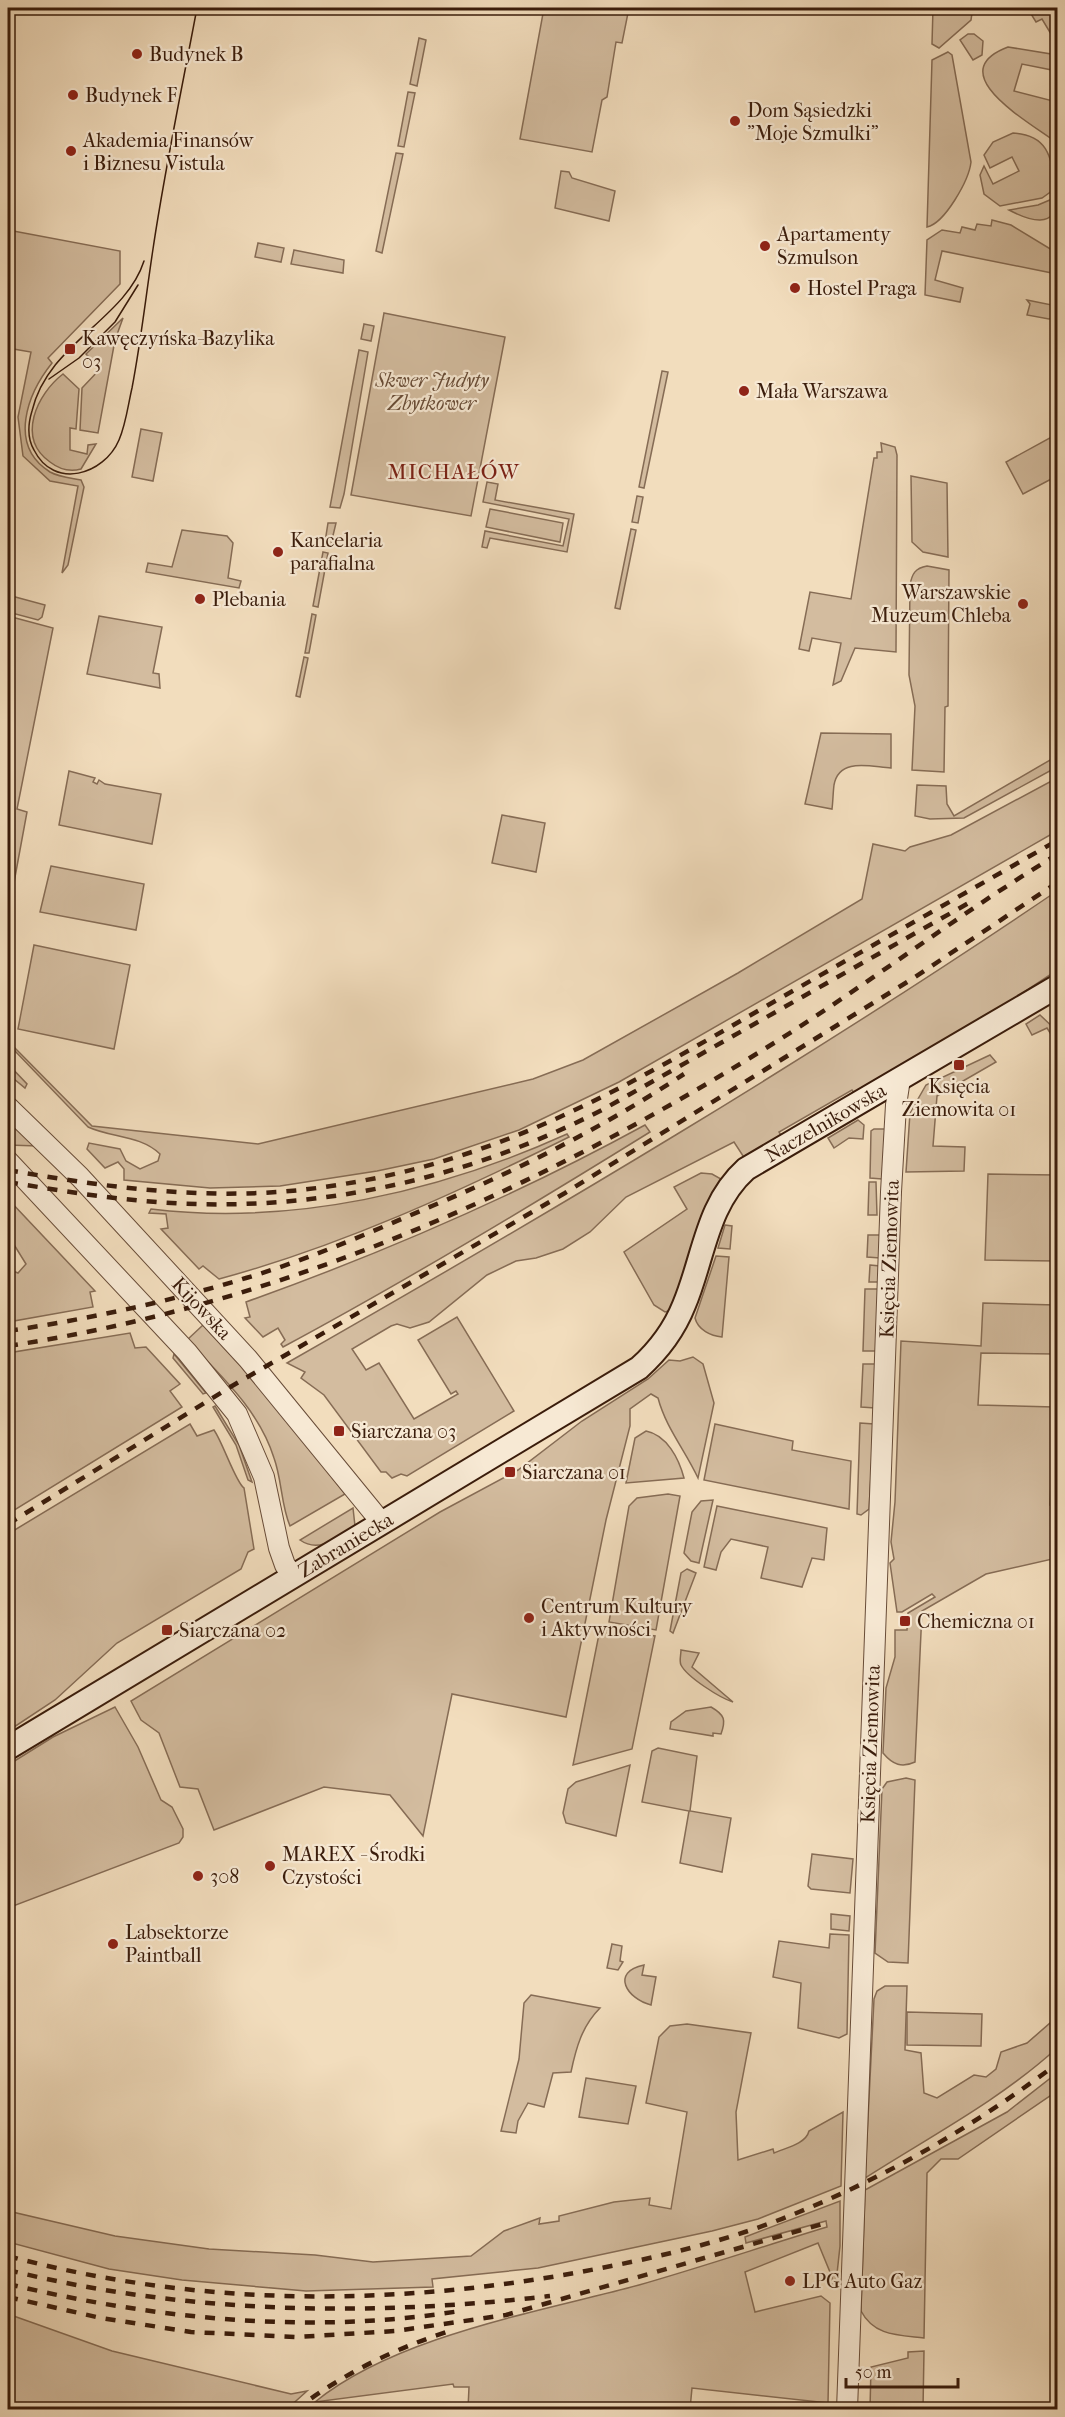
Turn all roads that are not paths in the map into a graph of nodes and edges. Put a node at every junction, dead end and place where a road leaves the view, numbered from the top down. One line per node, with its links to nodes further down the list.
1 (1058, 986): 2 (main road, Naczelnikowska)
2 (900, 1079): 5 (main road, Naczelnikowska); 9 (street, Księcia Ziemowita)
3 (8, 1107): 6 (street, Kijowska)
4 (8, 1161): 7 (street, Kijowska)
5 (673, 1329): 6 (main road, Zabraniecka)
6 (382, 1523): 7 (main road, Zabraniecka)
7 (293, 1576): 8 (main road, Zabraniecka)
8 (8, 1748)
9 (847, 2409)

